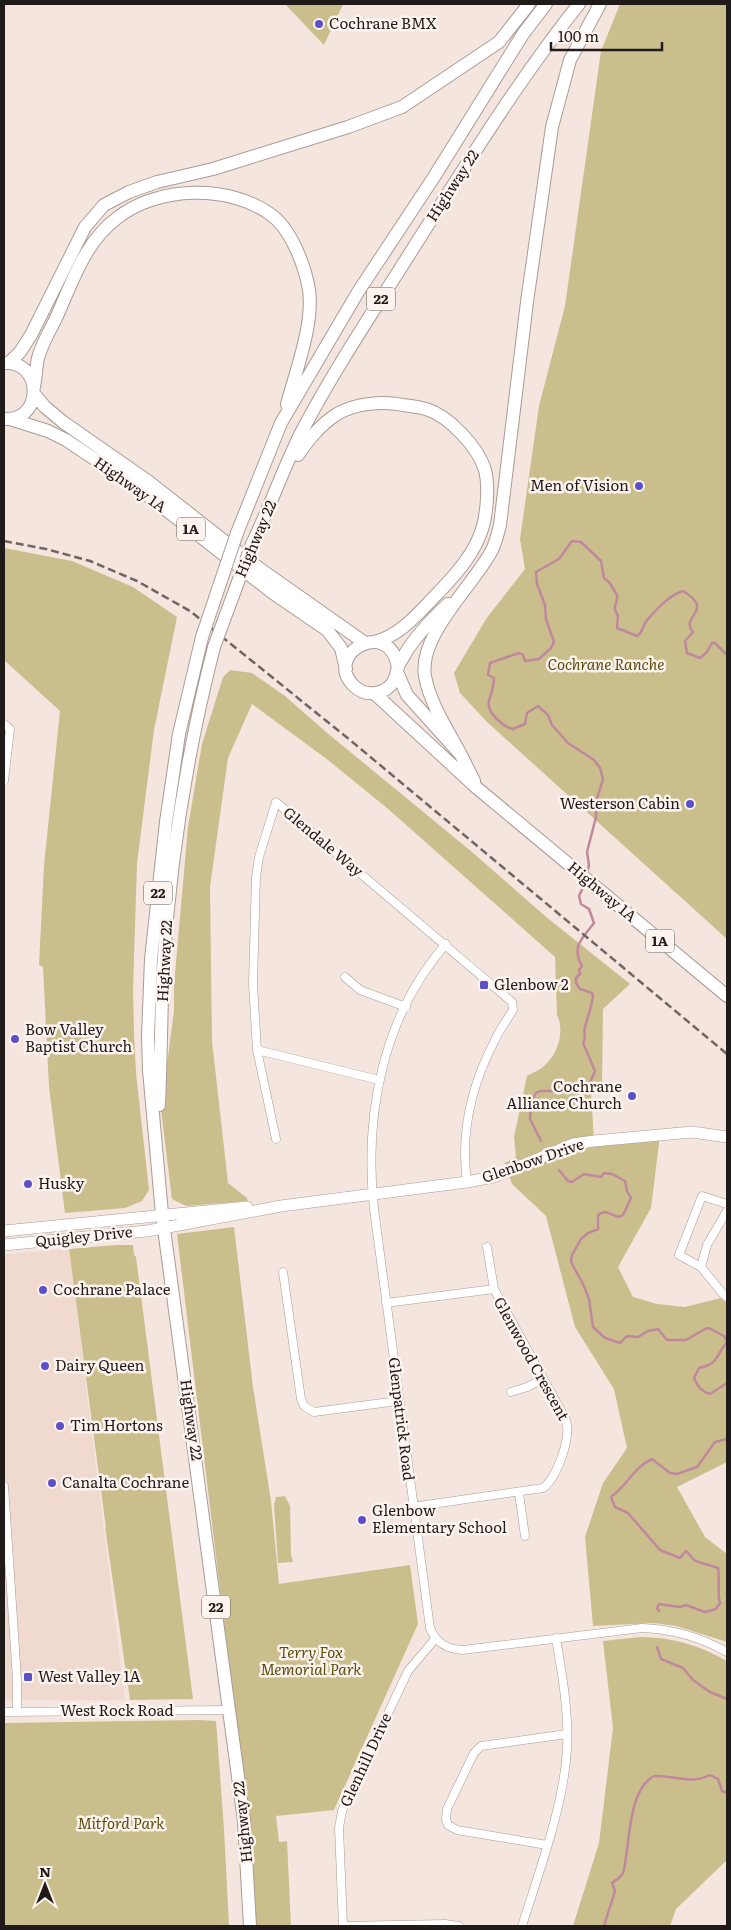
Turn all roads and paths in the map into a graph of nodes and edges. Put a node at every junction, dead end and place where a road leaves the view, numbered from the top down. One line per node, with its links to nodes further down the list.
1 (529, 4): 5 (main road)
2 (546, 4): 8 (main road, Highway 22 / 22)
3 (579, 4): 9 (main road, Highway 22 / 22)
4 (600, 4): 10 (main road)
5 (6, 363): 6 (main road, Highway 1A)
6 (34, 391): 7 (main road); 8 (main road); 11 (main road, Highway 1A / 1A)
7 (7, 419): 12 (main road, Highway 1A / 1A)
8 (281, 423): 27 (main road, Highway 22 / 22, bridge)
9 (270, 508): 11 (main road); 27 (main road, Highway 22 / 22, bridge)
10 (475, 577): 13 (main road); 16 (main road)
11 (370, 642): 12 (main road); 13 (main road)
12 (346, 669): 14 (main road)
13 (398, 670): 14 (main road); 16 (main road, Highway 1A / 1A)
14 (374, 694): 18 (main road, Highway 1A / 1A)
15 (4, 724): 17 (street)
16 (461, 756): 18 (main road, Highway 1A / 1A)
17 (4, 780)
18 (477, 788): 21 (main road, Highway 1A / 1A)
19 (446, 944): 22 (street, Glenpatrick Road); 23 (street, Glendale Way); 28 (street, Glendale Way)
20 (346, 978): 22 (street)
21 (727, 996)
22 (406, 1006): 24 (street, Glenpatrick Road)
23 (257, 1050): 24 (street); 26 (street)
24 (379, 1080): 29 (street, Glenpatrick Road)
25 (727, 1137): 28 (street, Glenbow Drive)
26 (276, 1139)
27 (157, 1152): 33 (main road, Highway 22 / 22)
28 (467, 1182): 29 (street, Glenbow Drive)
29 (372, 1194): 31 (street, Glenbow Drive); 42 (street, Glenpatrick Road)
30 (727, 1204): 38 (street)
31 (281, 1206): 33 (street, Glenbow Drive); 34 (street, Glenbow Drive)
32 (727, 1211): 38 (street)
33 (162, 1214): 34 (main road, Highway 22 / 22); 35 (street, Quigley Drive)
34 (164, 1228): 36 (street, Quigley Drive); 53 (main road, Highway 22 / 22)
35 (4, 1231)
36 (4, 1245)
37 (487, 1248): 40 (street)
38 (701, 1267): 41 (street)
39 (284, 1272): 45 (street)
40 (494, 1289): 42 (street, Glenwood Crescent); 43 (street, Glenwood Crescent)
41 (727, 1297)
42 (386, 1303): 45 (street, Glenpatrick Road)
43 (543, 1379): 44 (street); 47 (street, Glenwood Crescent)
44 (511, 1392)
45 (398, 1401): 48 (street, Glenpatrick Road)
46 (4, 1486): 55 (street)
47 (519, 1493): 48 (street, Glenwood Crescent); 49 (street)
48 (412, 1507): 51 (street, Glenpatrick Road)
49 (525, 1536)
50 (556, 1638): 51 (street); 52 (street); 56 (street)
51 (435, 1639): 59 (street, Glenhill Drive)
52 (727, 1652)
53 (230, 1710): 55 (street, West Rock Road); 58 (main road, Highway 22 / 22)
54 (4, 1712): 55 (street, West Rock Road)
55 (17, 1712)
56 (567, 1734): 57 (street); 57 (street)
57 (547, 1845): 61 (street)
58 (250, 1926)
59 (343, 1926): 60 (street)
60 (459, 1926)
61 (522, 1926)

